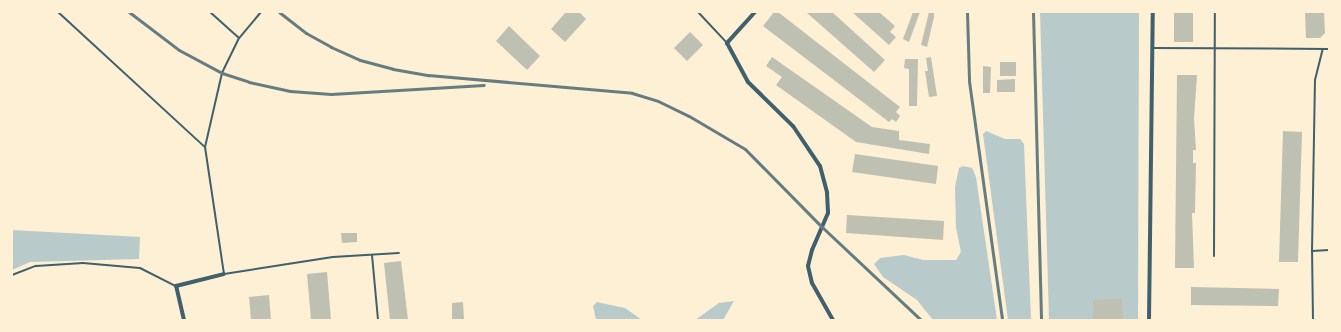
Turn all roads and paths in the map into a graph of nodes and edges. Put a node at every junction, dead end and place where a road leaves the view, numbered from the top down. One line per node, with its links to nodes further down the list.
1 (58, 12): 14 (lane)
2 (210, 12): 8 (lane)
3 (261, 12): 8 (lane)
4 (698, 12): 9 (lane)
5 (755, 12): 9 (street)
6 (1153, 12): 10 (street)
7 (1215, 12): 11 (lane)
8 (238, 38): 14 (lane)
9 (727, 43): 25 (street)
10 (1153, 48): 11 (lane); 26 (street)
11 (1215, 49): 12 (lane); 19 (lane)
12 (1323, 49): 13 (lane); 16 (lane)
13 (1329, 49)
14 (205, 147): 20 (lane)
15 (1329, 250): 16 (lane)
16 (1312, 251): 27 (lane)
17 (399, 253): 18 (lane)
18 (372, 255): 20 (lane); 24 (lane)
19 (1214, 256)
20 (224, 274): 22 (street)
21 (12, 275): 22 (lane)
22 (176, 286): 23 (street)
23 (184, 320)
24 (378, 320)
25 (833, 320)
26 (1149, 320)
27 (1313, 320)

